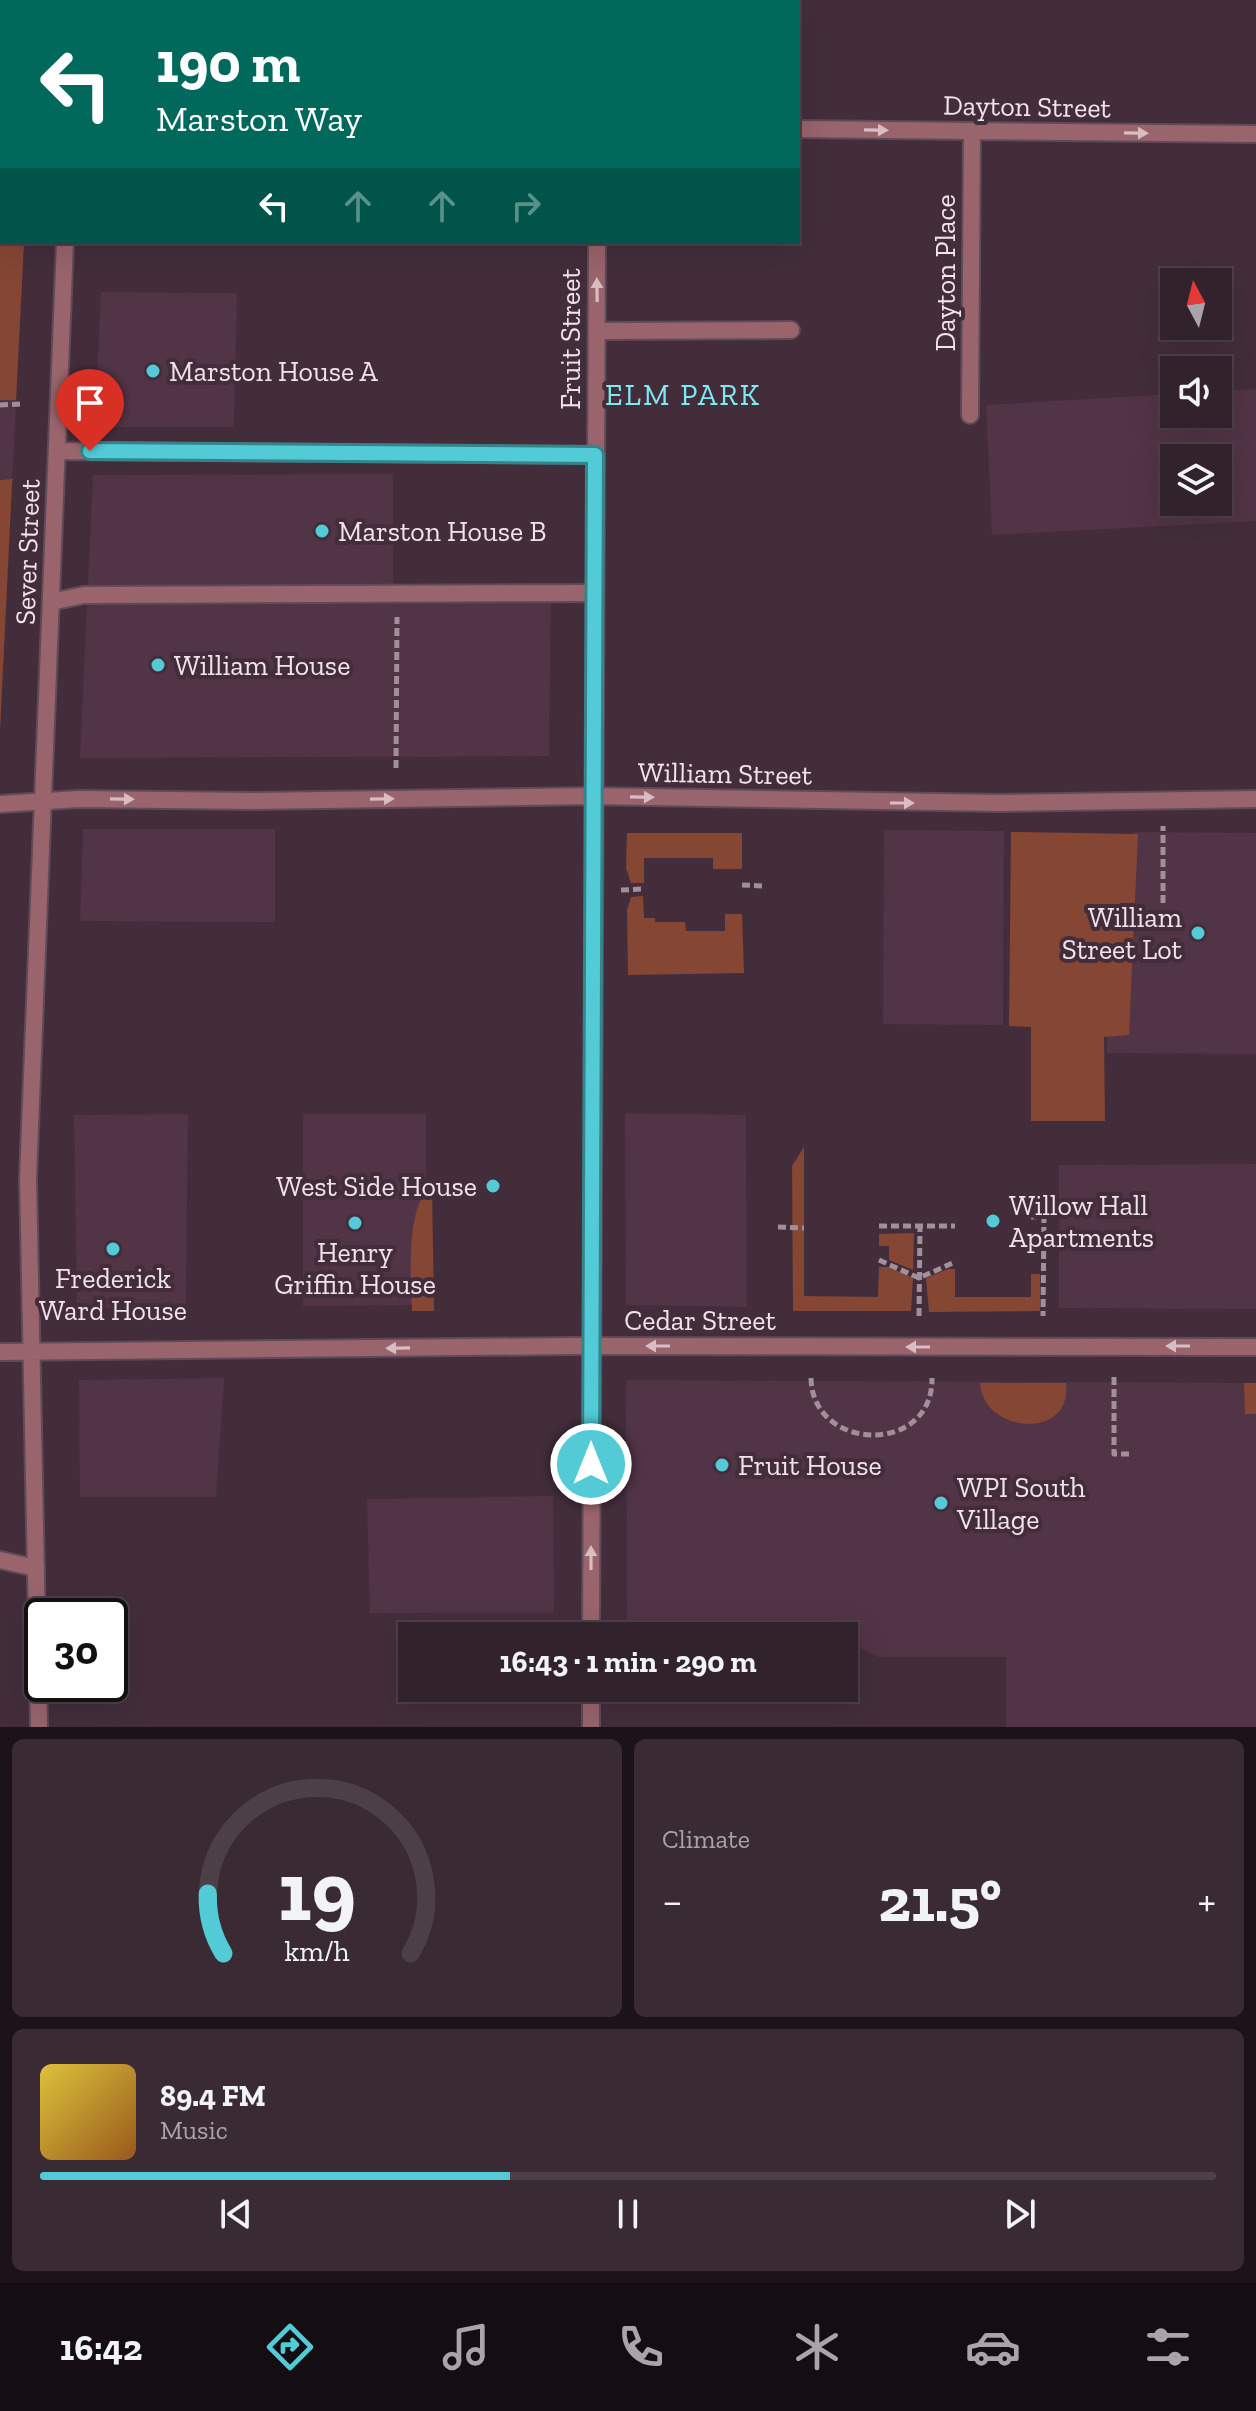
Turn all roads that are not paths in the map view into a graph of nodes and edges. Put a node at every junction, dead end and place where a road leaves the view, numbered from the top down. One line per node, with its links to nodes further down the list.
1 (800, 129): 2 (street, Dayton Street, one-way to 2)
2 (972, 131): 3 (street, Dayton Street, one-way to 3); 8 (street, Dayton Place)
3 (1256, 134)
4 (65, 244): 9 (street, Sever Street)
5 (597, 244): 7 (street, Fruit Street, one-way to 5)
6 (791, 330): 7 (street)
7 (598, 331): 10 (street, Fruit Street)
8 (970, 415)
9 (57, 451): 10 (street); 12 (street, Sever Street)
10 (595, 455): 11 (street, Fruit Street)
11 (595, 593): 12 (street); 13 (street, Fruit Street)
12 (51, 602): 15 (street, Sever Street)
13 (592, 796): 14 (street, William Street, one-way to 14); 15 (street, William Street, one-way to 13); 17 (street, Fruit Street)
14 (1256, 799)
15 (44, 803): 16 (street, William Street); 20 (street, Sever Street)
16 (0, 804)
17 (591, 1346): 18 (street, Cedar Street, one-way to 17); 20 (street, Cedar Street, one-way to 20); 23 (street, Fruit Street, one-way to 17)
18 (1256, 1347)
19 (0, 1352): 20 (street, Cedar Street)
20 (32, 1352): 22 (street, Sever Street)
21 (0, 1560): 22 (street)
22 (36, 1568): 25 (street, Sever Street)
23 (591, 1622)
24 (591, 1702): 26 (street)
25 (39, 1727)
26 (591, 1727)

